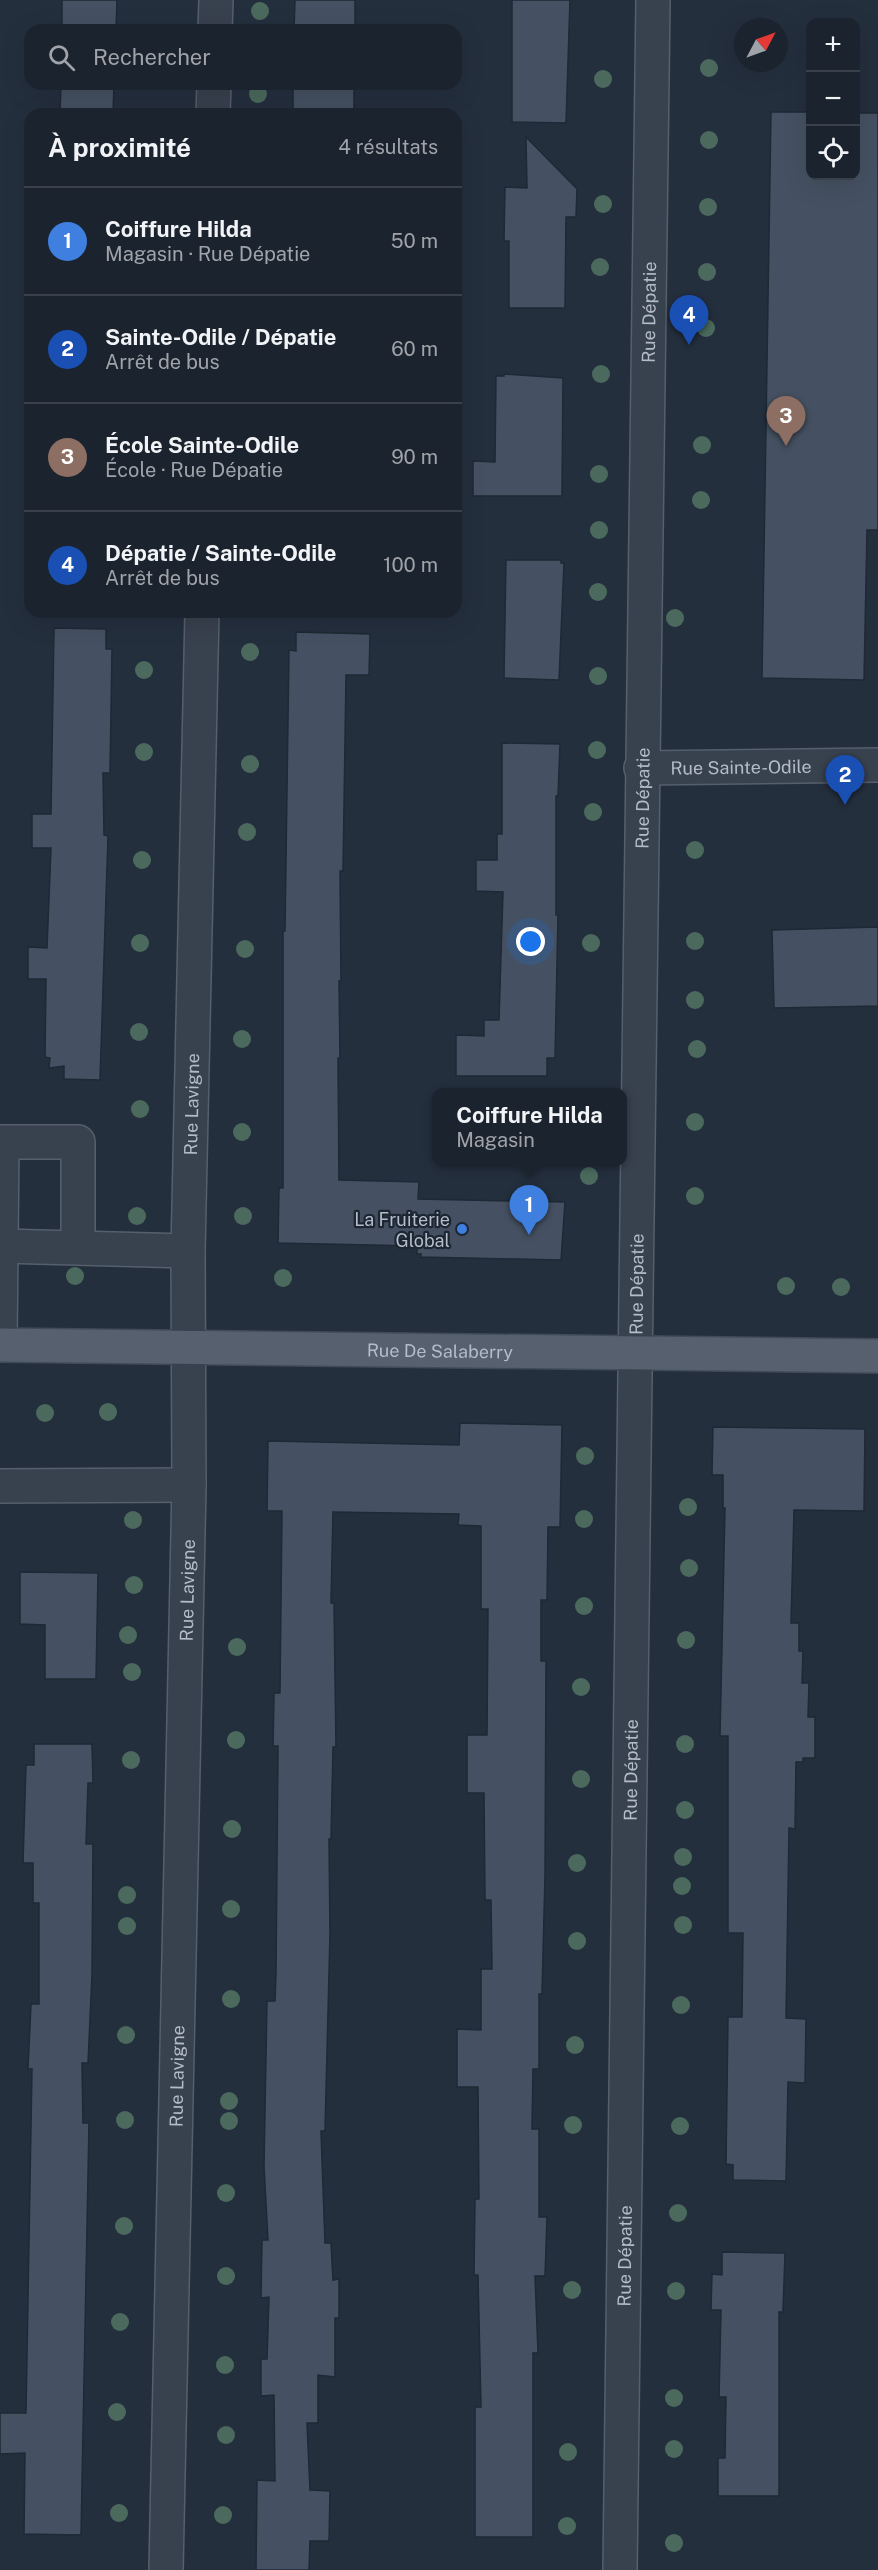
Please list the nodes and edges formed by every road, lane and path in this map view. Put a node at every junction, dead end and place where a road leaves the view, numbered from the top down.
1 (216, 0) edge
2 (653, 0) edge
3 (215, 24) edge
4 (214, 90) edge
5 (213, 108) edge
6 (202, 618) edge
7 (878, 765) edge
8 (641, 768) junction
9 (1, 1245) edge
10 (78, 1246) junction
11 (188, 1251) junction
12 (0, 1345) edge
13 (188, 1348) junction
14 (637, 1352) junction
15 (878, 1356) edge
16 (189, 1485) junction
17 (0, 1486) edge
18 (166, 2570) edge
19 (620, 2570) edge

1 - 3 street
2 - 8 street, Rue Dépatie
4 - 5 street
6 - 11 street, Rue Lavigne
7 - 8 street, Rue Sainte-Odile
8 - 14 street, Rue Dépatie
9 - 10 street
9 - 10 street
9 - 12 street
10 - 11 street
11 - 13 street, Rue Lavigne
12 - 13 main road, Rue De Salaberry
13 - 14 main road, Rue De Salaberry
13 - 16 street, Rue Lavigne
14 - 15 main road, Rue De Salaberry
14 - 19 street, Rue Dépatie
16 - 17 street
16 - 18 street, Rue Lavigne

